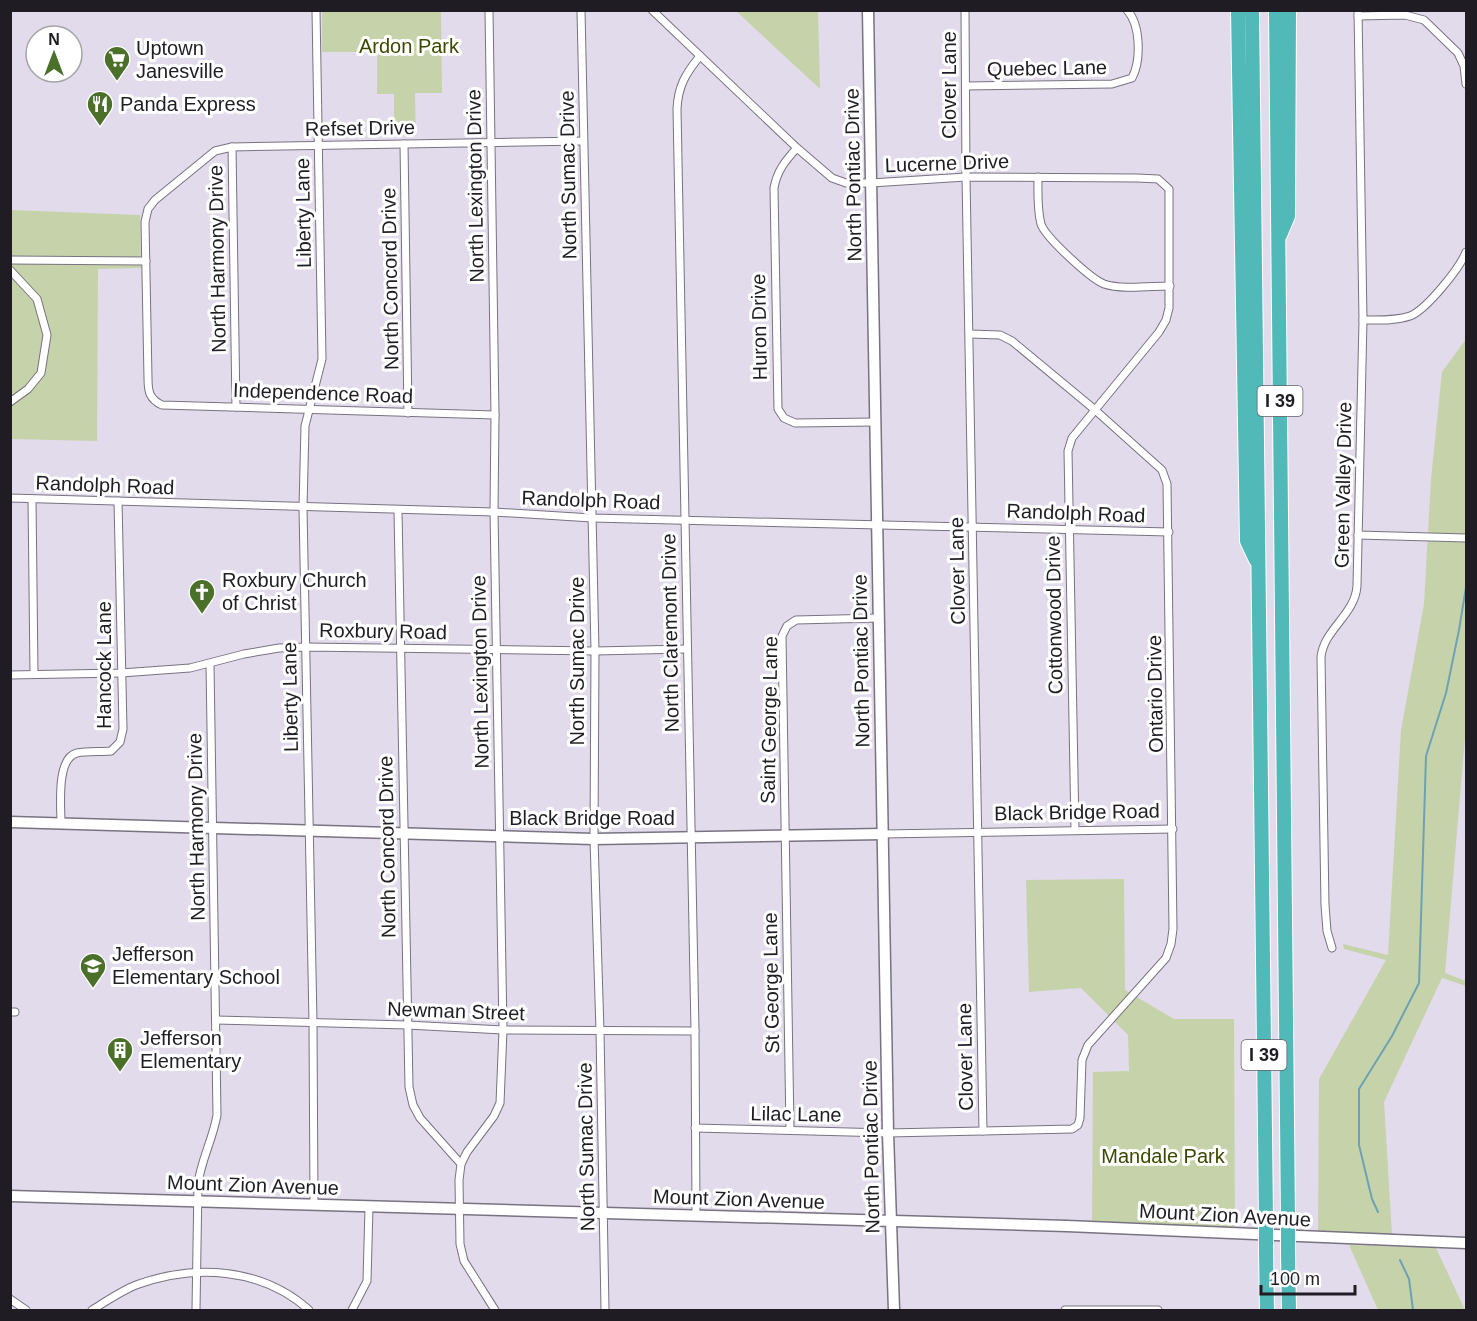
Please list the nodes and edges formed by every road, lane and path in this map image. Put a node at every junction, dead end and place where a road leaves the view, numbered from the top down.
1 (316, 10) edge
2 (489, 10) edge
3 (581, 10) edge
4 (652, 10) edge
5 (867, 10) edge
6 (965, 10) edge
7 (1127, 10) edge
8 (1238, 10) edge
9 (1252, 10) edge
10 (1276, 10) edge
11 (1289, 10) edge
12 (1358, 13) edge
13 (700, 56) junction
14 (1467, 84) edge
15 (966, 86) junction
16 (583, 141) junction
17 (492, 143) junction
18 (404, 144) junction
19 (318, 146) junction
20 (232, 147) junction
21 (797, 148) junction
22 (966, 177) junction
23 (1038, 177) junction
24 (871, 183) junction
25 (1165, 184) joint
26 (1278, 239) junction
27 (1467, 252) edge
28 (10, 260) edge
29 (24, 260) junction
30 (146, 261) junction
31 (10, 270) edge
32 (18, 276) junction
33 (1170, 286) junction
34 (1362, 320) junction
35 (970, 334) junction
36 (10, 402) edge
37 (236, 407) junction
38 (310, 409) junction
39 (1094, 409) junction
40 (408, 413) junction
41 (495, 415) junction
42 (875, 422) junction
43 (10, 498) edge
44 (32, 499) junction
45 (118, 501) junction
46 (303, 508) junction
47 (398, 511) junction
48 (494, 513) junction
49 (592, 518) junction
50 (684, 520) junction
51 (877, 525) junction
52 (972, 526) junction
53 (1068, 529) junction
54 (1169, 532) junction
55 (1358, 535) junction
56 (1465, 538) edge
57 (1258, 565) junction
58 (879, 618) junction
59 (306, 647) junction
60 (401, 647) junction
61 (496, 649) junction
62 (687, 649) junction
63 (595, 651) junction
64 (210, 664) junction
65 (122, 673) junction
66 (34, 674) junction
67 (10, 675) edge
68 (10, 822) edge
69 (61, 823) junction
70 (212, 827) junction
71 (1075, 829) junction
72 (1173, 829) junction
73 (309, 830) junction
74 (977, 831) junction
75 (404, 833) junction
76 (883, 834) junction
77 (500, 836) junction
78 (785, 836) junction
79 (690, 837) junction
80 (594, 838) junction
81 (1332, 948) dead end
82 (216, 1020) junction
83 (312, 1022) junction
84 (407, 1025) junction
85 (503, 1030) junction
86 (695, 1030) junction
87 (600, 1031) junction
88 (1076, 1127) joint
89 (695, 1128) junction
90 (790, 1131) junction
91 (983, 1131) junction
92 (888, 1133) junction
93 (461, 1164) junction
94 (10, 1196) edge
95 (197, 1202) junction
96 (314, 1205) junction
97 (369, 1207) junction
98 (459, 1208) junction
99 (603, 1213) junction
100 (696, 1215) junction
101 (891, 1221) junction
102 (1467, 1243) edge
103 (195, 1272) junction
104 (10, 1299) edge
105 (1088, 1310) edge
106 (26, 1311) edge
107 (92, 1311) edge
108 (196, 1311) edge
109 (309, 1311) edge
110 (352, 1311) edge
111 (495, 1311) edge
112 (605, 1311) edge
113 (894, 1311) edge
114 (1065, 1311) edge
115 (1158, 1311) edge
116 (1267, 1311) edge
117 (1289, 1311) edge

1 - 19 street, Liberty Lane
2 - 17 street, North Lexington Drive
3 - 16 street, North Sumac Drive
4 - 13 street, Lucerne Drive
5 - 24 street, North Pontiac Drive
6 - 15 street, Clover Lane
7 - 15 street, Quebec Lane
8 - 57 highway
9 - 57 highway, I 39
10 - 26 highway, I 39
11 - 26 highway
12 - 14 street
12 - 34 street, Green Valley Drive
13 - 21 street, Lucerne Drive
13 - 50 street, North Claremont Drive
15 - 22 street, Clover Lane
16 - 17 street, Refset Drive
16 - 49 street, North Sumac Drive
17 - 18 street, Refset Drive
17 - 41 street, North Lexington Drive
18 - 19 street, Refset Drive
18 - 40 street, North Concord Drive
19 - 20 street, Refset Drive
19 - 38 street, Liberty Lane
20 - 30 street, Refset Drive
20 - 37 street, North Harmony Drive
21 - 24 street, Lucerne Drive
21 - 42 street, Huron Drive
22 - 23 street, Lucerne Drive
22 - 24 street, Lucerne Drive
22 - 35 street, Clover Lane
23 - 25 street, Lucerne Drive
23 - 33 street
24 - 42 street, North Pontiac Drive
25 - 33 street, Cottonwood Drive
26 - 117 highway, I 39, bridge
27 - 34 street
28 - 29 street
29 - 30 street
29 - 32 street
30 - 37 street, Independence Road
31 - 32 street
32 - 36 street
33 - 39 street, Cottonwood Drive
34 - 55 street, Green Valley Drive
35 - 39 street, Ontario Drive
35 - 52 street, Clover Lane
37 - 38 street, Independence Road
38 - 40 street, Independence Road
38 - 46 street, Liberty Lane
39 - 53 street, Cottonwood Drive
39 - 54 street, Ontario Drive
40 - 41 street, Independence Road
41 - 48 street, North Lexington Drive
42 - 51 street, North Pontiac Drive
43 - 44 street, Randolph Road
44 - 45 street, Randolph Road
44 - 66 street
45 - 46 street, Randolph Road
45 - 65 street, Hancock Lane
46 - 47 street, Randolph Road
46 - 59 street, Liberty Lane
47 - 48 street, Randolph Road
47 - 60 street, North Concord Drive
48 - 49 street, Randolph Road
48 - 61 street, North Lexington Drive
49 - 50 street, Randolph Road
49 - 63 street, North Sumac Drive
50 - 51 street, Randolph Road
50 - 62 street, North Claremont Drive
51 - 52 street, Randolph Road
51 - 58 street, North Pontiac Drive
52 - 53 street, Randolph Road
52 - 74 street, Clover Lane
53 - 54 street, Randolph Road
53 - 71 street, Cottonwood Drive
54 - 72 street, Ontario Drive
55 - 56 street
55 - 81 street, Green Valley Drive
57 - 116 highway, I 39, bridge
58 - 76 street, North Pontiac Drive
58 - 78 street, Saint George Lane
59 - 60 street, Roxbury Road
59 - 64 street, Roxbury Road
59 - 73 street, Liberty Lane
60 - 61 street, Roxbury Road
60 - 75 street, North Concord Drive
61 - 63 street, Roxbury Road
61 - 77 street, North Lexington Drive
62 - 63 street, Roxbury Road
62 - 79 street, North Claremont Drive
63 - 80 street, North Sumac Drive
64 - 65 street, Roxbury Road
64 - 70 street, North Harmony Drive
65 - 66 street, Roxbury Road
65 - 69 street, Hancock Lane
66 - 67 street, Roxbury Road
68 - 69 street, Black Bridge Road
69 - 70 street, Black Bridge Road
70 - 73 street, Black Bridge Road
70 - 82 street, North Harmony Drive
71 - 72 street, Black Bridge Road
71 - 74 street, Black Bridge Road
72 - 88 street, Ontario Drive
73 - 75 street, Black Bridge Road
73 - 83 street, Liberty Lane
74 - 76 street, Black Bridge Road
74 - 91 street, Clover Lane
75 - 77 street, Black Bridge Road
75 - 84 street, North Concord Drive
76 - 78 street, Black Bridge Road
76 - 92 street, North Pontiac Drive
77 - 80 street, Black Bridge Road
77 - 85 street, North Lexington Drive
78 - 79 street, Black Bridge Road
78 - 90 street, St George Lane
79 - 80 street, Black Bridge Road
79 - 86 street, North Claremont Drive
80 - 87 street, North Sumac Drive
82 - 83 street, Newman Street
82 - 95 street, North Harmony Drive
83 - 84 street, Newman Street
83 - 96 street, Liberty Lane
84 - 85 street, Newman Street
84 - 93 street, North Concord Drive
85 - 87 street, Newman Street
85 - 93 street, North Lexington Drive
86 - 87 street, Newman Street
86 - 89 street, North Claremont Drive
87 - 99 street, North Sumac Drive
88 - 91 street, Lilac Lane
89 - 90 street, Lilac Lane
89 - 100 street, North Claremont Drive
90 - 92 street, Lilac Lane
91 - 92 street, Lilac Lane
92 - 101 street, North Pontiac Drive
93 - 98 street, North Lexington Drive
94 - 95 street, Mount Zion Avenue
95 - 96 street, Mount Zion Avenue
95 - 103 street, North Harmony Drive
96 - 97 street, Mount Zion Avenue
97 - 98 street, Mount Zion Avenue
97 - 110 street
98 - 99 street, Mount Zion Avenue
98 - 111 street, North Lexington Drive
99 - 100 street, Mount Zion Avenue
99 - 112 street, North Sumac Drive
100 - 101 street, Mount Zion Avenue
101 - 102 street, Mount Zion Avenue
101 - 113 street, North Pontiac Drive
103 - 107 street
103 - 108 street, North Harmony Drive
103 - 109 street
104 - 106 street
105 - 114 street
105 - 115 street

